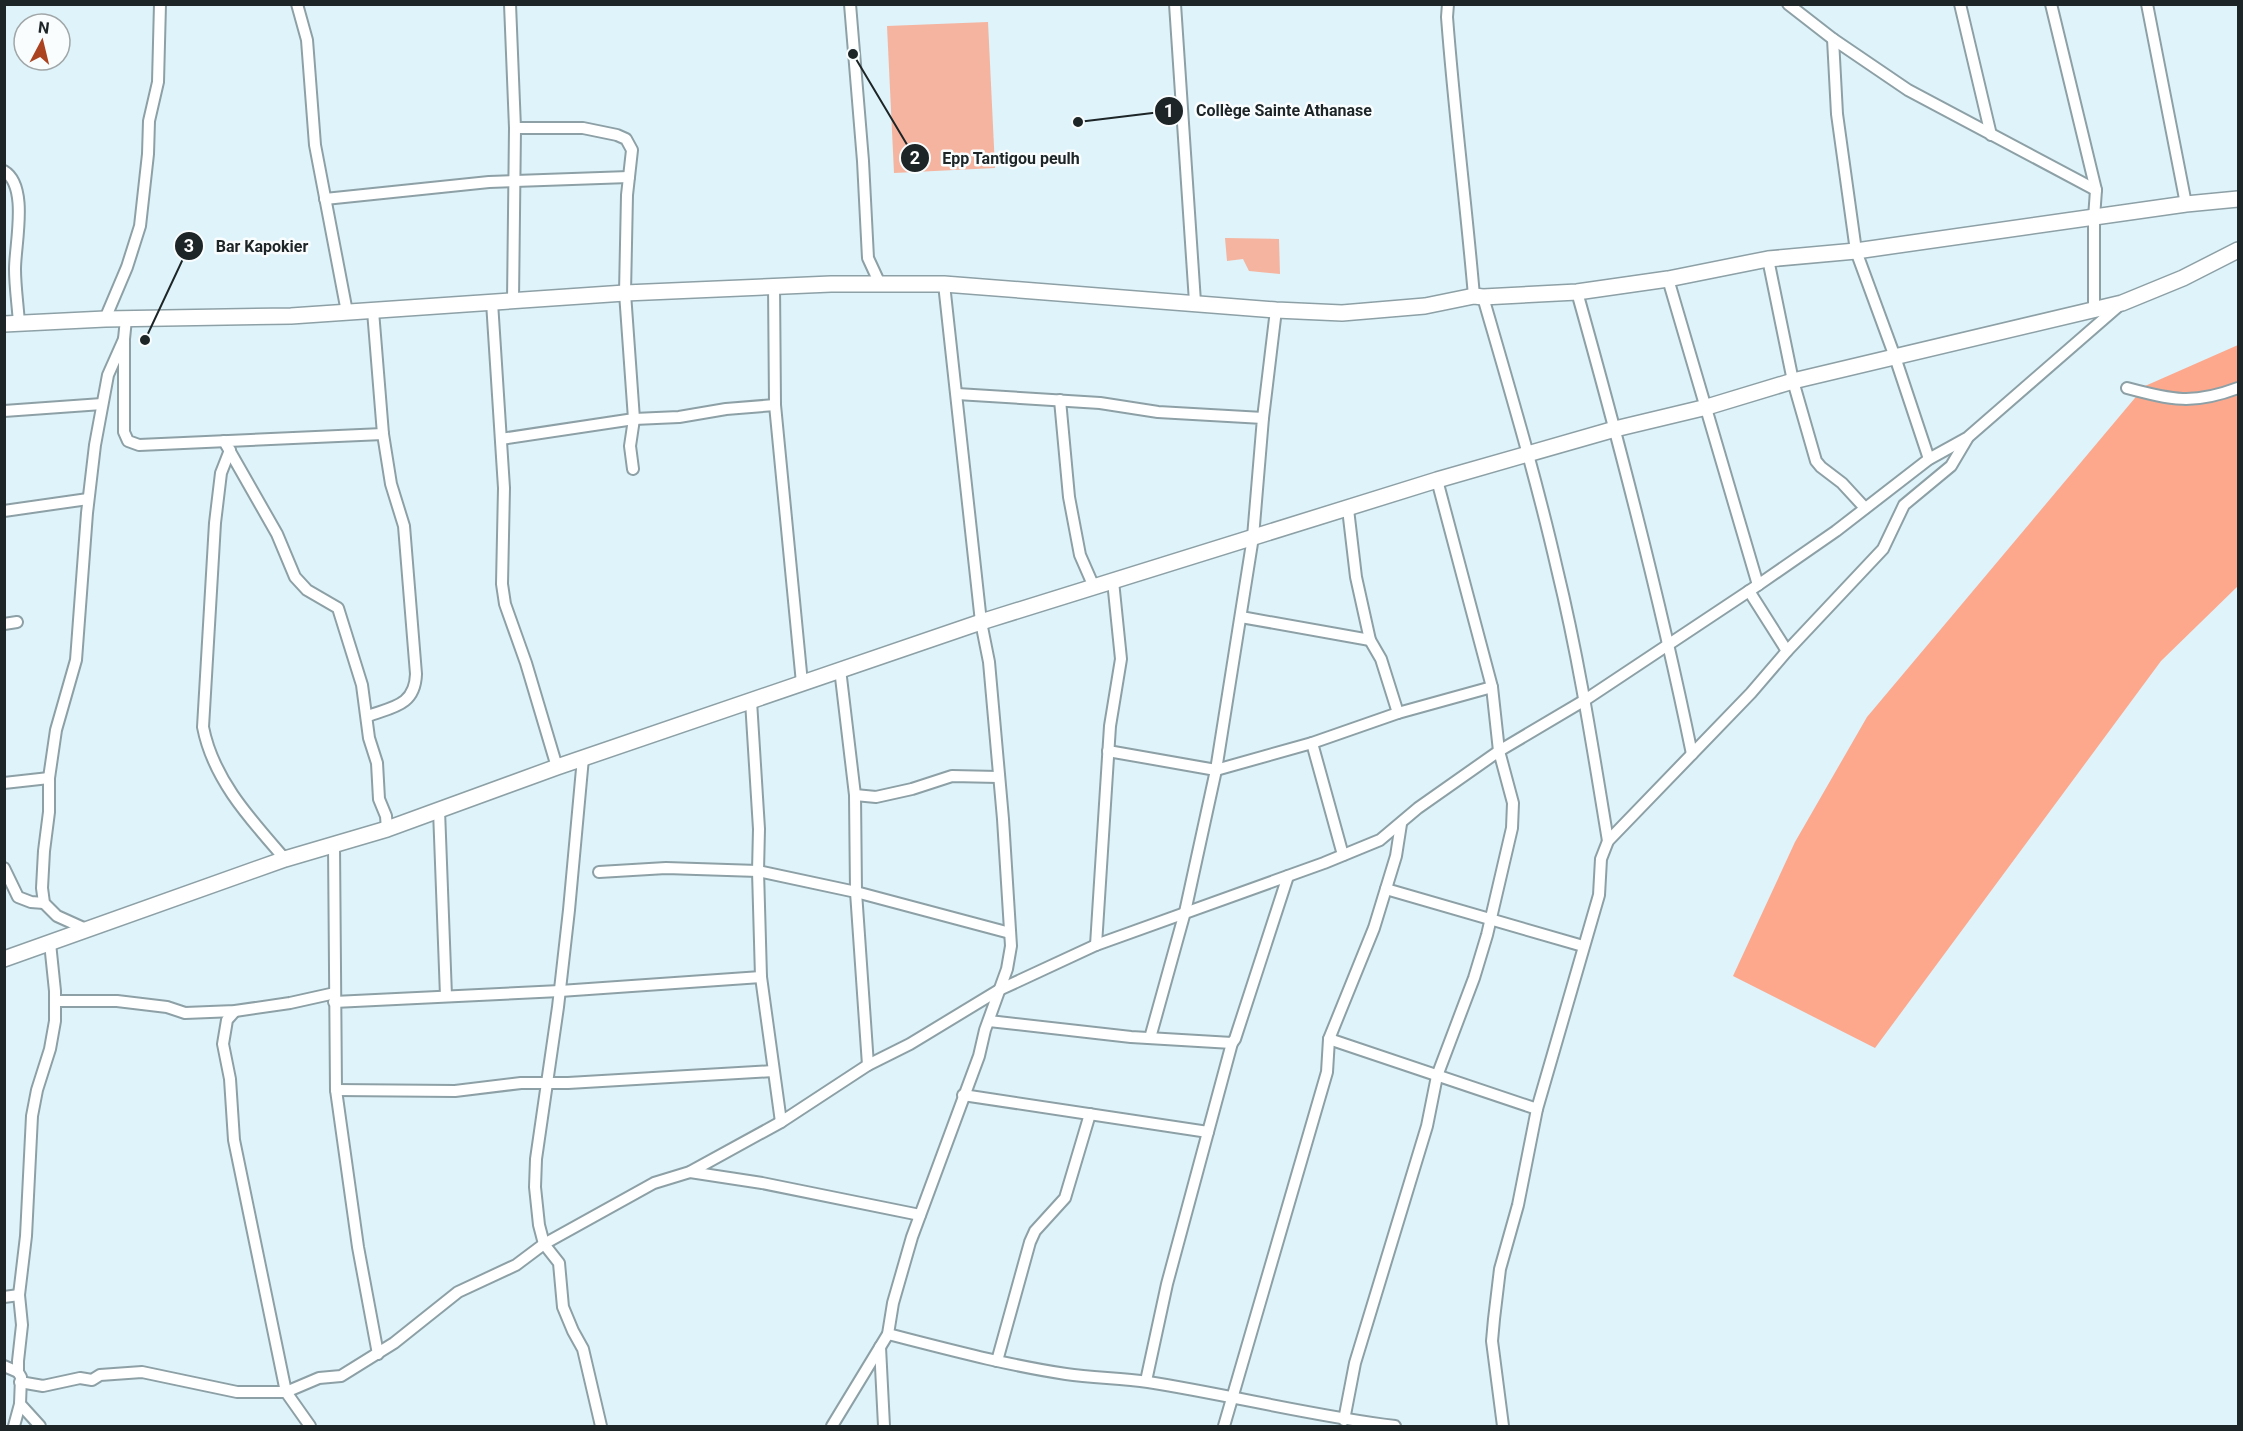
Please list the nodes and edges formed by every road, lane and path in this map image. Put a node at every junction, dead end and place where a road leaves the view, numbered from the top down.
1 (160, 4) edge
2 (297, 4) edge
3 (510, 4) edge
4 (850, 4) edge
5 (1175, 4) edge
6 (1448, 4) edge
7 (1788, 4) edge
8 (1960, 4) edge
9 (2051, 4) edge
10 (2147, 4) edge
11 (1833, 39) junction
12 (515, 128) junction
13 (1991, 135) junction
14 (4, 171) edge
15 (628, 177) junction
16 (514, 182) junction
17 (2096, 190) junction
18 (325, 199) junction
19 (2238, 199) edge
20 (2186, 204) junction
21 (2094, 218) junction
22 (2238, 250) edge
23 (1856, 251) junction
24 (1768, 259) junction
25 (1668, 279) junction
26 (880, 284) junction
27 (944, 284) junction
28 (774, 285) junction
29 (1577, 292) junction
30 (625, 293) junction
31 (1478, 297) junction
32 (513, 300) junction
33 (492, 302) junction
34 (1195, 302) junction
35 (2122, 303) junction
36 (2094, 308) junction
37 (1276, 310) junction
38 (373, 311) junction
39 (347, 312) junction
40 (105, 319) junction
41 (126, 319) junction
42 (12, 324) edge
43 (124, 339) junction
44 (1895, 357) junction
45 (1793, 381) junction
46 (2127, 388) dead end
47 (2238, 388) edge
48 (957, 394) junction
49 (1060, 400) junction
50 (102, 404) junction
51 (775, 405) junction
52 (1707, 407) junction
53 (4, 411) edge
54 (1263, 418) junction
55 (634, 419) junction
56 (1616, 429) junction
57 (383, 435) junction
58 (1967, 438) junction
59 (501, 439) junction
60 (227, 445) junction
61 (1528, 454) junction
62 (1929, 459) junction
63 (633, 469) dead end
64 (1437, 480) junction
65 (88, 499) junction
66 (1865, 508) junction
67 (1348, 509) junction
68 (4, 511) edge
69 (1253, 537) junction
70 (1113, 581) junction
71 (1094, 587) junction
72 (1754, 588) junction
73 (1241, 617) junction
74 (17, 622) dead end
75 (981, 622) junction
76 (4, 624) edge
77 (1370, 640) junction
78 (1669, 644) junction
79 (1787, 651) junction
80 (840, 669) junction
81 (802, 683) junction
82 (1492, 687) junction
83 (1585, 700) junction
84 (751, 701) junction
85 (1398, 713) junction
86 (368, 716) junction
87 (1312, 743) junction
88 (1108, 751) junction
89 (1499, 751) junction
90 (1692, 754) junction
91 (583, 758) junction
92 (557, 767) junction
93 (1216, 770) junction
94 (998, 777) junction
95 (49, 778) junction
96 (4, 783) edge
97 (855, 795) junction
98 (439, 810) junction
99 (1401, 824) junction
100 (387, 828) junction
101 (1608, 841) junction
102 (334, 845) junction
103 (1343, 855) junction
104 (285, 859) junction
105 (4, 868) edge
106 (758, 871) junction
107 (599, 872) dead end
108 (1288, 876) junction
109 (1386, 889) junction
110 (856, 892) junction
111 (44, 903) junction
112 (1185, 912) junction
113 (1491, 919) junction
114 (88, 930) junction
115 (1010, 933) junction
116 (50, 943) junction
117 (1096, 945) junction
118 (1583, 946) junction
119 (4, 959) edge
120 (761, 977) junction
121 (999, 990) junction
122 (560, 991) junction
123 (446, 996) junction
124 (334, 998) junction
125 (55, 1001) junction
126 (235, 1011) junction
127 (989, 1021) junction
128 (1150, 1038) junction
129 (1329, 1039) junction
130 (1232, 1043) junction
131 (868, 1065) junction
132 (773, 1071) junction
133 (1437, 1076) junction
134 (547, 1082) junction
135 (336, 1090) junction
136 (963, 1095) junction
137 (1537, 1109) junction
138 (1090, 1114) junction
139 (781, 1122) junction
140 (1208, 1132) junction
141 (690, 1172) junction
142 (920, 1215) junction
143 (544, 1244) junction
144 (19, 1295) junction
145 (4, 1297) edge
146 (888, 1334) junction
147 (880, 1346) junction
148 (378, 1354) junction
149 (997, 1361) junction
150 (4, 1366) edge
151 (19, 1377) junction
152 (1146, 1382) junction
153 (286, 1392) junction
154 (1232, 1397) junction
155 (20, 1404) junction
156 (1344, 1420) junction
157 (14, 1426) edge
158 (40, 1426) edge
159 (310, 1426) edge
160 (601, 1426) edge
161 (832, 1426) edge
162 (884, 1426) edge
163 (1224, 1426) edge
164 (1395, 1426) edge
165 (1503, 1426) edge

1 - 40 street
2 - 18 street
3 - 12 street
4 - 26 street
5 - 34 street
6 - 31 street
7 - 11 street
8 - 13 street
9 - 17 street
10 - 20 street
11 - 13 street
11 - 23 street
12 - 15 street
12 - 16 street
13 - 17 street
14 - 42 street
15 - 16 street
15 - 30 street
16 - 18 street
16 - 32 street
17 - 21 street
18 - 39 street
19 - 20 street
20 - 21 street
21 - 23 street
21 - 36 street
22 - 35 street
23 - 24 street
23 - 44 street
24 - 25 street
24 - 45 street
25 - 29 street
25 - 52 street
26 - 27 street
26 - 28 street
27 - 34 street
27 - 48 street
28 - 30 street
28 - 51 street
29 - 31 street
29 - 56 street
30 - 32 street
30 - 55 street
31 - 37 street
31 - 61 street
32 - 33 street
33 - 38 street
33 - 59 street
34 - 37 street
35 - 36 street
35 - 58 street
36 - 44 street
37 - 54 street
38 - 39 street
38 - 57 street
39 - 41 street
40 - 41 street
40 - 42 street
41 - 43 street
43 - 50 street
43 - 60 street
44 - 45 street
44 - 62 street
45 - 52 street
45 - 66 street
46 - 47 street
48 - 49 street
48 - 75 street
49 - 54 street
49 - 71 street
50 - 53 street
50 - 65 street
51 - 55 street
51 - 81 street
52 - 56 street
52 - 72 street
54 - 69 street
55 - 59 street
55 - 63 street
56 - 61 street
56 - 78 street
57 - 60 street
57 - 86 street
58 - 62 street
58 - 79 street
59 - 92 street
60 - 86 street
60 - 104 street
61 - 64 street
61 - 83 street
62 - 66 street
64 - 67 street
64 - 82 street
65 - 68 street
65 - 95 street
66 - 72 street
67 - 69 street
67 - 77 street
69 - 70 street
69 - 73 street
70 - 71 street
70 - 88 street
71 - 75 street
72 - 78 street
72 - 79 street
73 - 77 street
73 - 93 street
74 - 76 street
75 - 80 street
75 - 94 street
77 - 85 street
78 - 83 street
78 - 90 street
79 - 90 street
80 - 81 street
80 - 97 street
81 - 84 street
82 - 85 street
82 - 89 street
83 - 89 street
83 - 101 street
84 - 91 street
84 - 106 street
85 - 87 street
86 - 100 street
87 - 93 street
87 - 103 street
88 - 93 street
88 - 117 street
89 - 99 street
89 - 113 street
90 - 101 street
91 - 92 street
91 - 122 street
92 - 98 street
93 - 112 street
94 - 97 street
94 - 115 street
95 - 96 street
95 - 111 street
97 - 110 street
98 - 100 street
98 - 123 street
99 - 103 street
99 - 109 street
100 - 102 street
101 - 118 street
102 - 104 street
102 - 124 street
103 - 108 street
104 - 114 street
105 - 111 street
106 - 107 street
106 - 110 street
106 - 120 street
108 - 112 street
108 - 130 street
109 - 113 street
109 - 129 street
110 - 115 street
110 - 131 street
111 - 114 street
112 - 117 street
112 - 128 street
113 - 118 street
113 - 133 street
114 - 116 street
115 - 121 street
116 - 119 street
116 - 125 street
117 - 121 street
118 - 137 street
120 - 122 street
120 - 132 street
121 - 127 street
121 - 131 street
122 - 123 street
122 - 134 street
123 - 124 street
124 - 126 street
124 - 135 street
125 - 126 street
125 - 144 street
126 - 153 street
127 - 128 street
127 - 136 street
128 - 130 street
129 - 133 street
129 - 154 street
130 - 140 street
131 - 139 street
132 - 134 street
132 - 139 street
133 - 137 street
133 - 156 street
134 - 135 street
134 - 143 street
135 - 148 street
136 - 138 street
136 - 142 street
137 - 165 street
138 - 140 street
138 - 149 street
139 - 141 street
140 - 152 street
141 - 142 street
141 - 143 street
142 - 146 street
143 - 148 street
143 - 160 street
144 - 145 street
144 - 151 street
146 - 147 street
146 - 149 street
147 - 161 street
147 - 162 street
148 - 153 street
149 - 152 street
150 - 151 street
151 - 153 street
151 - 155 street
152 - 154 street
153 - 159 street
154 - 156 street
154 - 163 street
155 - 157 street
155 - 158 street
156 - 164 street

